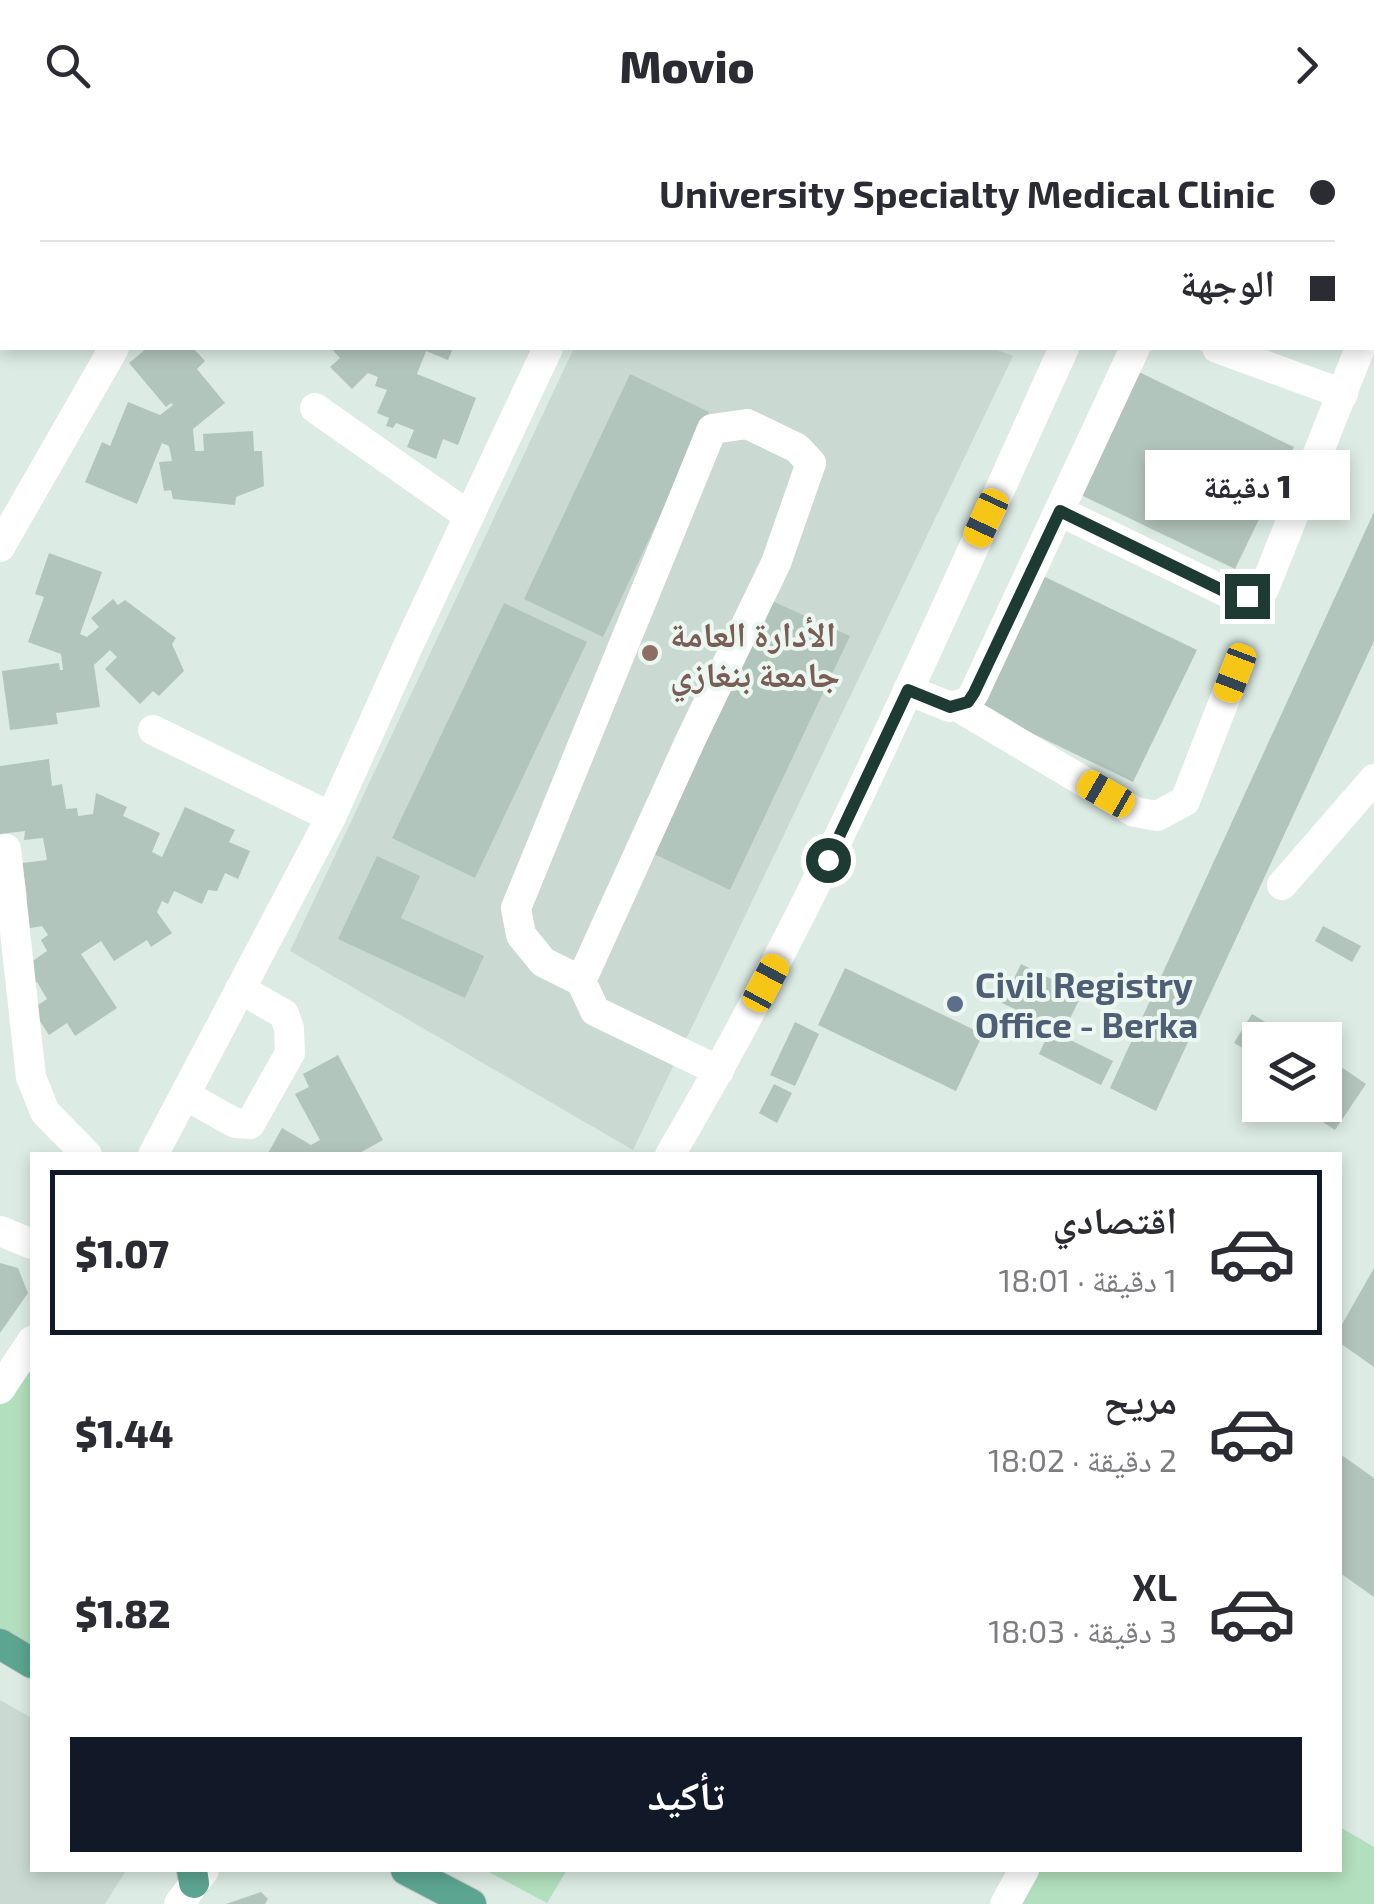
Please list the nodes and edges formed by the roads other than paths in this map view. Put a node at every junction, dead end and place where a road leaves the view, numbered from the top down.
1 (547, 350) edge
2 (1063, 350) edge
3 (1135, 350) edge
4 (1222, 350) edge
5 (1359, 350) edge
6 (103, 352) edge
7 (1342, 394) junction
8 (314, 408) dead end
9 (1060, 511) junction
10 (469, 516) junction
11 (0, 547) edge
12 (1235, 673) dead end
13 (908, 690) junction
14 (957, 706) junction
15 (153, 730) dead end
16 (1374, 779) edge
17 (331, 817) junction
18 (6, 849) dead end
19 (1282, 885) dead end
20 (581, 982) junction
21 (240, 989) junction
22 (719, 1072) junction
23 (185, 1095) junction
24 (84, 1152) edge
25 (156, 1152) edge
26 (672, 1152) edge
27 (0, 1231) edge
28 (30, 1243) edge
29 (30, 1344) edge
30 (0, 1389) edge
31 (0, 1644) edge
32 (30, 1662) edge
33 (411, 1872) edge
34 (1023, 1872) edge
35 (470, 1904) edge
36 (1005, 1904) edge

1 - 10 street
2 - 13 street
3 - 9 street
4 - 7 street
5 - 7 street
6 - 11 street
7 - 9 street
8 - 10 street
9 - 14 street
10 - 17 street
12 - 14 street
13 - 14 street
13 - 22 street
15 - 17 street
16 - 19 street
17 - 21 street
18 - 24 street
20 - 20 street
20 - 22 street
21 - 23 street
21 - 23 street
22 - 26 street
23 - 25 street
27 - 28 street
29 - 30 street
31 - 32 main road
33 - 35 main road
34 - 36 street

